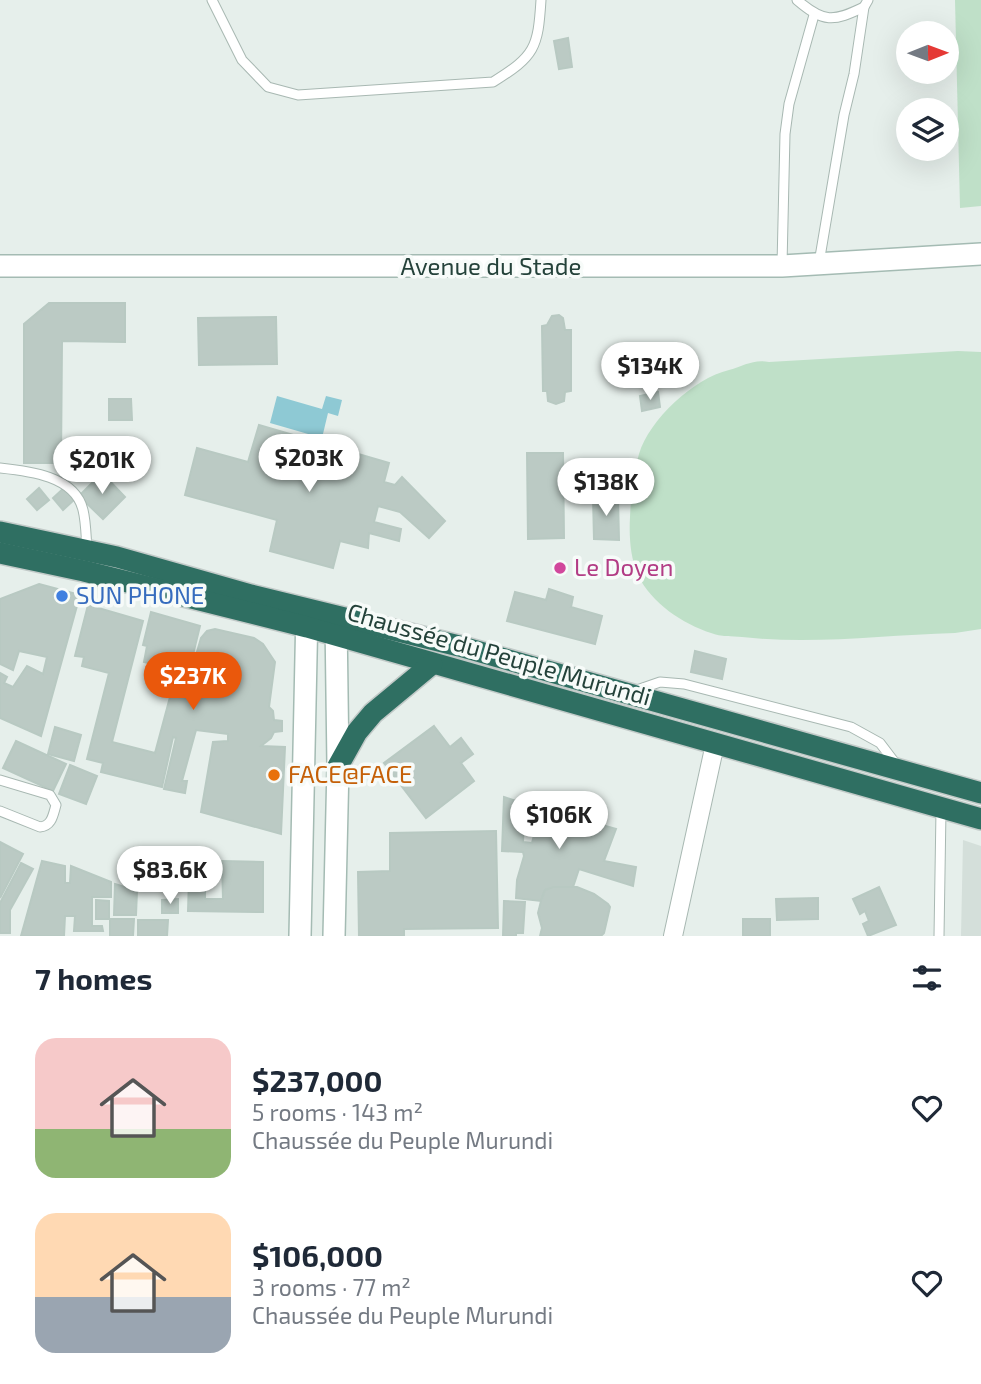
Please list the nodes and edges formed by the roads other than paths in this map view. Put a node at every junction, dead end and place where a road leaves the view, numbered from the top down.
1 (212, 0) edge
2 (541, 0) edge
3 (797, 0) edge
4 (866, 3) edge
5 (814, 15) junction
6 (981, 254) edge
7 (819, 264) junction
8 (0, 266) edge
9 (782, 266) junction
10 (0, 468) edge
11 (0, 532) edge
12 (87, 550) junction
13 (0, 553) edge
14 (307, 617) junction
15 (336, 625) junction
16 (432, 664) junction
17 (305, 726) junction
18 (337, 726) junction
19 (715, 744) junction
20 (338, 766) junction
21 (0, 780) edge
22 (981, 793) edge
23 (941, 808) junction
24 (0, 811) edge
25 (981, 820) edge
26 (300, 936) edge
27 (334, 936) edge
28 (673, 936) edge
29 (939, 936) edge

1 - 2 lane
3 - 5 lane
4 - 5 lane
4 - 7 lane
5 - 9 lane
6 - 7 street, Avenue du Stade
7 - 9 street, Avenue du Stade
8 - 9 street, Avenue du Stade
10 - 12 lane
11 - 12 highway, Chaussée du Peuple Murundi
12 - 14 highway, Chaussée du Peuple Murundi
13 - 14 highway, Chaussée du Peuple Murundi
14 - 15 highway, Chaussée du Peuple Murundi
14 - 17 street
15 - 16 highway, Chaussée du Peuple Murundi
15 - 18 street
15 - 22 highway, Chaussée du Peuple Murundi
16 - 19 highway, Chaussée du Peuple Murundi
16 - 20 highway
17 - 18 street
17 - 26 street
18 - 20 street
19 - 23 highway, Chaussée du Peuple Murundi
19 - 28 street
20 - 27 street
21 - 24 lane
23 - 25 highway, Chaussée du Peuple Murundi
23 - 29 lane

